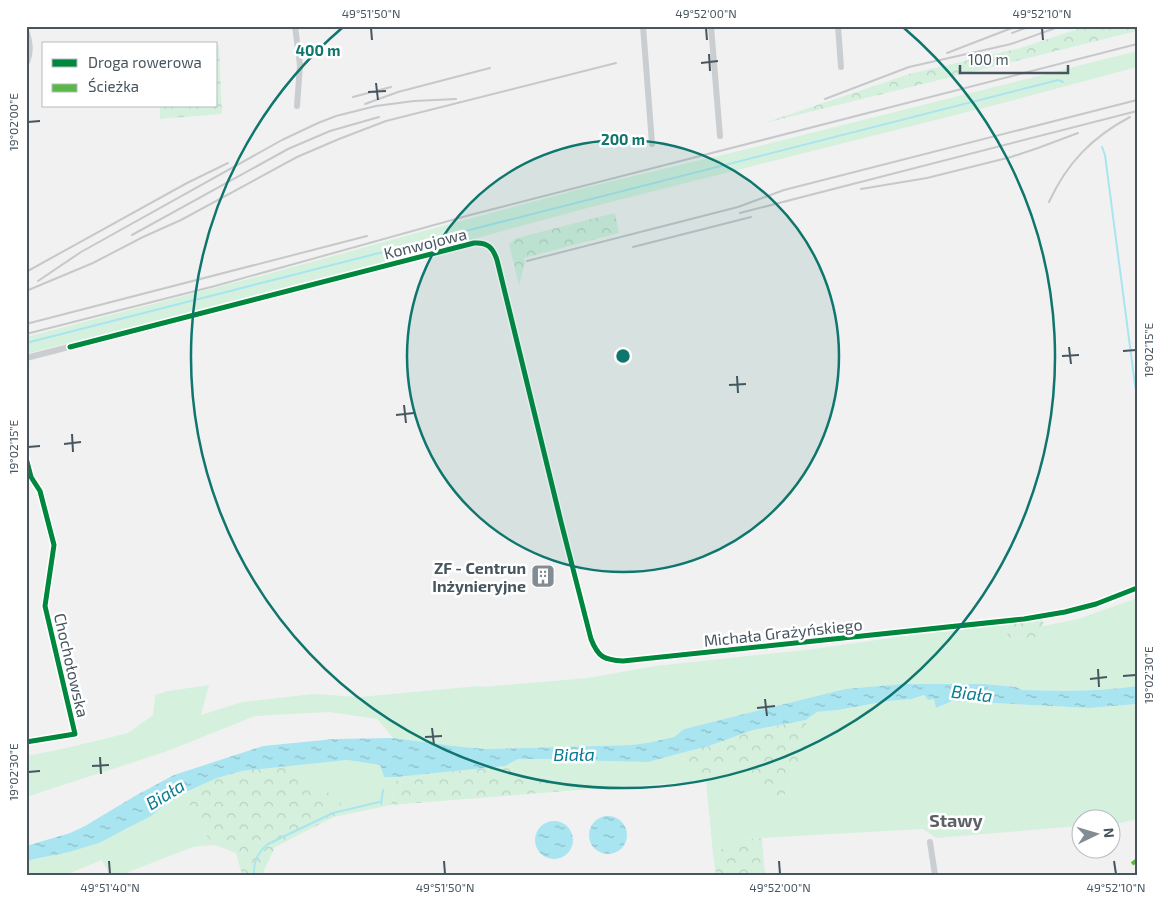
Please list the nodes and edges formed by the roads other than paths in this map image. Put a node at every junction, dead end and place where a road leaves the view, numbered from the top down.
1 (295, 26) edge
2 (643, 26) edge
3 (711, 26) edge
4 (838, 26) edge
5 (26, 30) edge
6 (26, 64) edge
7 (841, 67) dead end
8 (297, 106) dead end
9 (720, 136) dead end
10 (652, 144) dead end
11 (26, 358) edge
12 (26, 458) edge
13 (1137, 588) edge
14 (601, 656) joint
15 (26, 742) edge
16 (930, 842) dead end
17 (935, 875) edge

1 - 8 street
2 - 10 street
3 - 9 street
4 - 7 street
5 - 6 street
11 - 14 street, Konwojowa
12 - 15 street, Chochołowska
13 - 14 street, Michała Grażyńskiego
16 - 17 street

